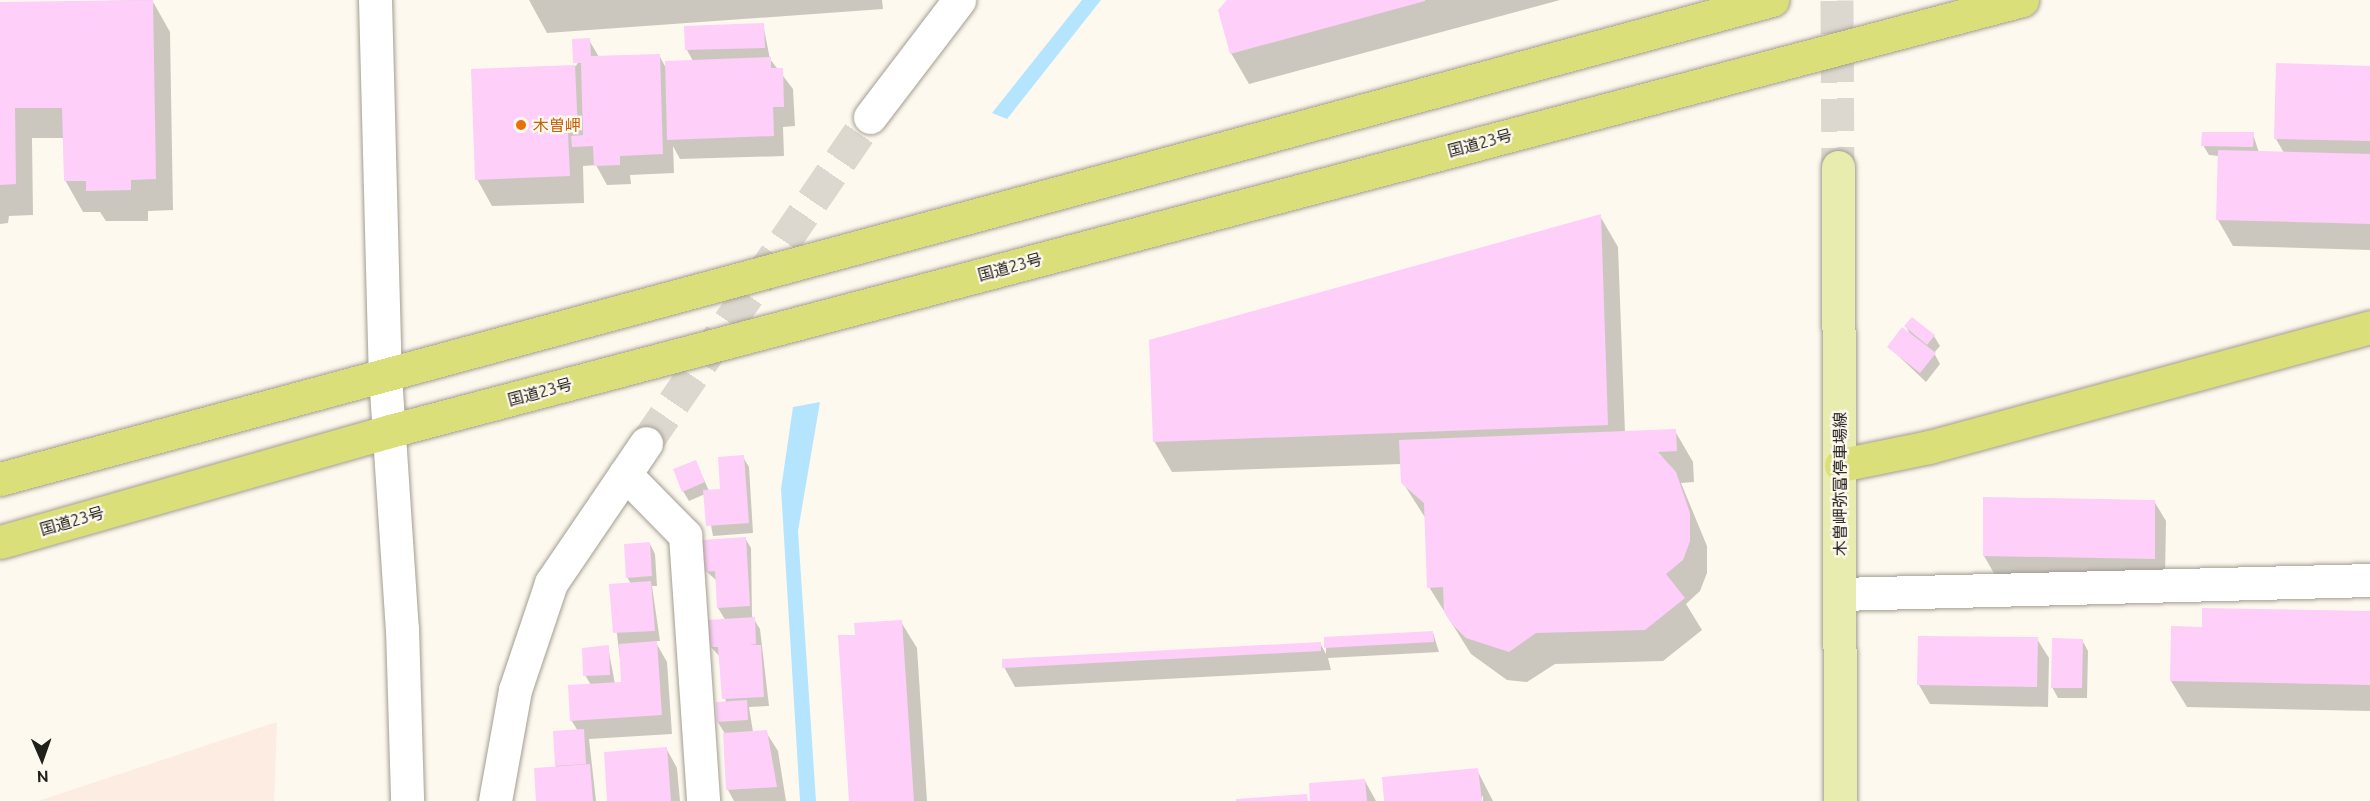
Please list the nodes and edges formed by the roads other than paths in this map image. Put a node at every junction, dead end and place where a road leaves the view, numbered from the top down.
1 (375, 0) edge
2 (959, 0) edge
3 (1772, 0) edge
4 (2022, 0) edge
5 (870, 117) tunnel mouth
6 (1838, 167) tunnel mouth
7 (2370, 327) edge
8 (384, 375) junction
9 (390, 431) junction
10 (646, 443) tunnel mouth
11 (1841, 465) junction
12 (625, 474) junction
13 (0, 479) edge
14 (0, 542) edge
15 (2370, 580) edge
16 (1840, 594) junction
17 (407, 801) edge
18 (495, 801) edge
19 (703, 801) edge
20 (1840, 801) edge

1 - 8 street
2 - 5 street
3 - 8 highway
4 - 9 highway, 国道23号
6 - 11 main road, 木曽岬弥富停車場線
7 - 11 highway
8 - 9 street
8 - 13 highway
9 - 14 highway, 国道23号
9 - 17 street
10 - 12 street
11 - 16 main road, 木曽岬弥富停車場線
12 - 18 street
12 - 19 street
15 - 16 street
16 - 20 main road, 木曽岬弥富停車場線

